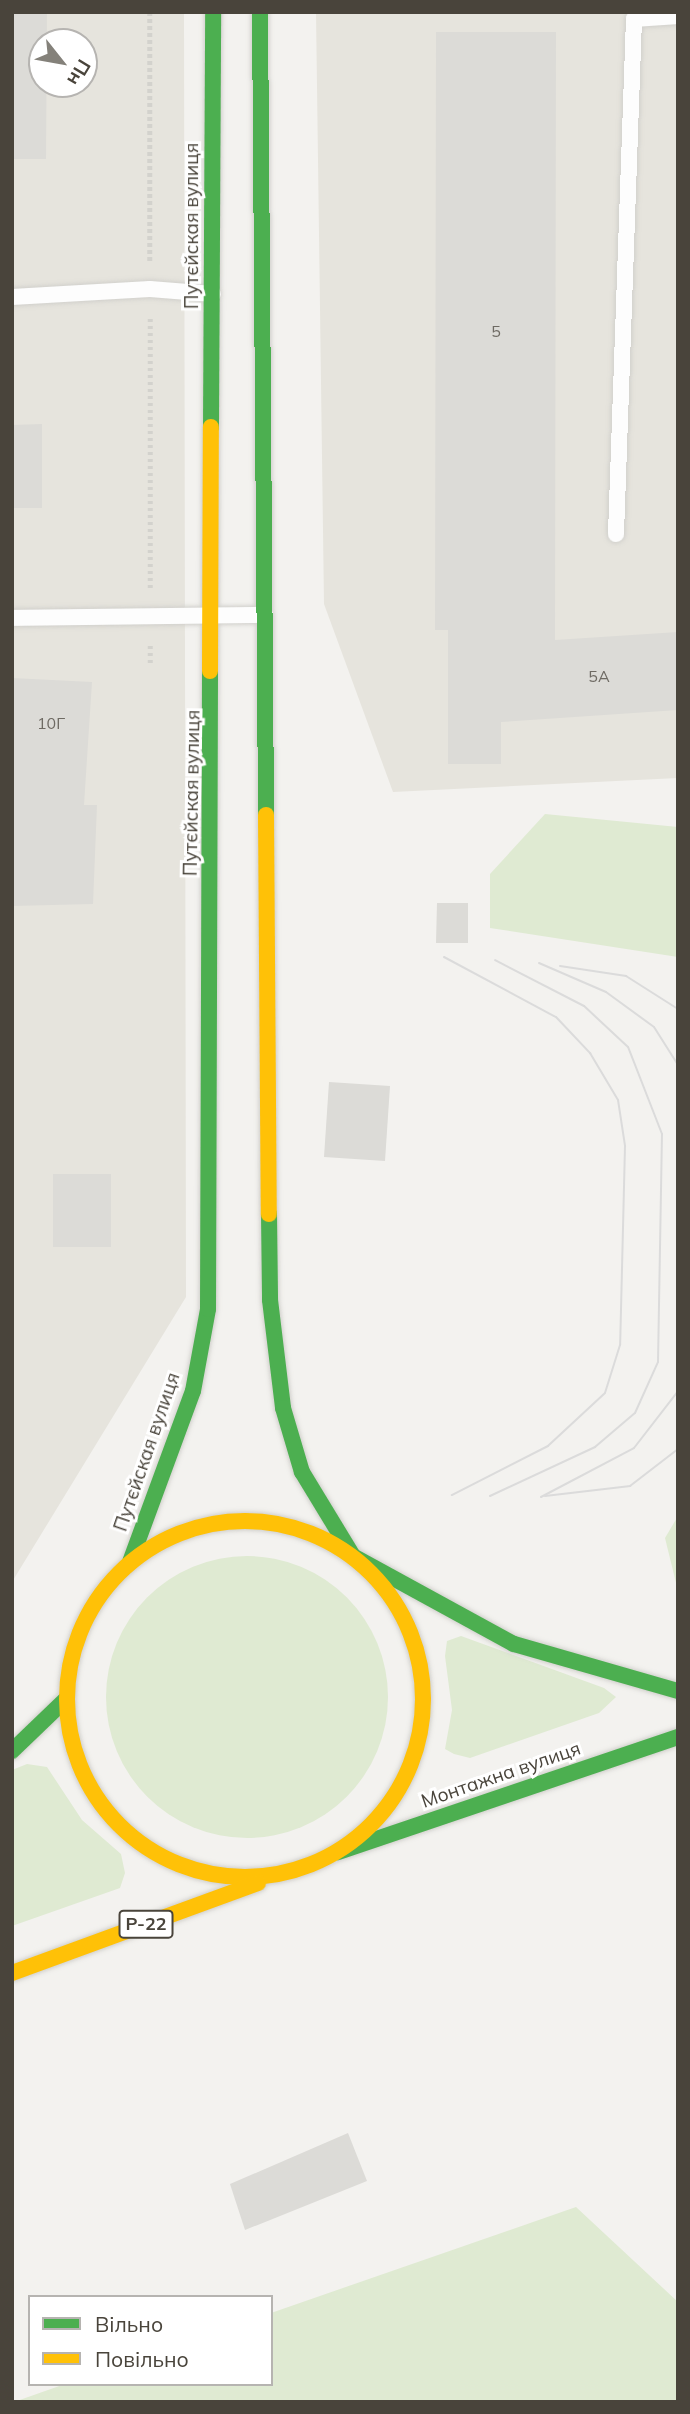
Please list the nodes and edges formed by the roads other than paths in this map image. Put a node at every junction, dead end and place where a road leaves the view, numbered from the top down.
1 (213, 12) edge
2 (260, 12) edge
3 (678, 16) edge
4 (213, 294) junction
5 (12, 297) edge
6 (616, 534) dead end
7 (265, 615) junction
8 (214, 616) junction
9 (12, 618) edge
10 (353, 1556) junction
11 (130, 1562) junction
12 (678, 1691) edge
13 (66, 1699) junction
14 (678, 1737) edge
15 (12, 1751) edge
16 (338, 1852) junction
17 (280, 1875) junction
18 (12, 1973) edge

1 - 4 main road, Путєйская вулиця
2 - 7 main road
3 - 6 lane
4 - 5 lane
4 - 8 main road, Путєйская вулиця
7 - 8 lane
7 - 10 main road
8 - 9 lane
8 - 11 main road, Путєйская вулиця
10 - 11 main road
10 - 12 main road
10 - 16 main road
11 - 13 main road
13 - 15 main road
13 - 17 main road
14 - 16 main road, Монтажна вулиця
16 - 17 main road, Монтажна вулиця
17 - 18 main road, Р-22

